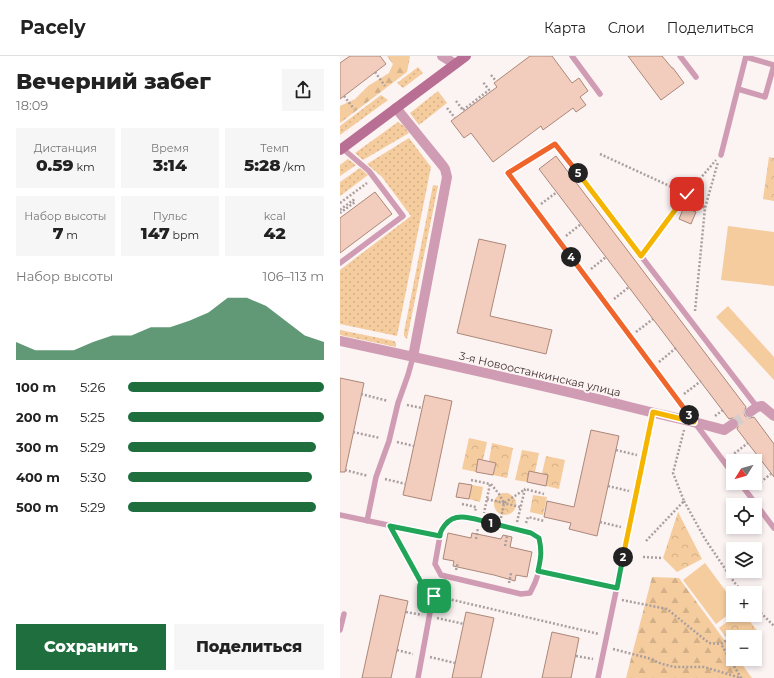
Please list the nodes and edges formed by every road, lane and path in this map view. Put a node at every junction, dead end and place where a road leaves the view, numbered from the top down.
1 (442, 56) edge
2 (466, 56) edge
3 (572, 56) edge
4 (680, 56) edge
5 (746, 56) edge
6 (455, 64) junction
7 (375, 72) dead end
8 (491, 76) dead end
9 (696, 77) dead end
10 (496, 81) dead end
11 (483, 82) dead end
12 (385, 86) dead end
13 (738, 89) junction
14 (600, 94) dead end
15 (344, 96) dead end
16 (456, 101) dead end
17 (396, 108) junction
18 (447, 108) dead end
19 (354, 109) dead end
20 (454, 118) dead end
21 (341, 149) edge
22 (600, 154) dead end
23 (721, 155) junction
24 (374, 177) junction
25 (557, 192) dead end
26 (687, 194) junction
27 (340, 203) edge
28 (540, 205) dead end
29 (705, 208) junction
30 (340, 210) edge
31 (340, 213) edge
32 (582, 224) dead end
33 (565, 237) dead end
34 (641, 256) junction
35 (606, 257) dead end
36 (340, 263) edge
37 (590, 270) dead end
38 (629, 287) dead end
39 (612, 300) dead end
40 (653, 319) dead end
41 (694, 325) junction
42 (636, 332) dead end
43 (340, 340) edge
44 (676, 348) dead end
45 (413, 357) junction
46 (659, 362) dead end
47 (701, 381) dead end
48 (361, 394) dead end
49 (684, 394) dead end
50 (388, 401) dead end
51 (398, 403) junction
52 (422, 408) dead end
53 (753, 410) joint
54 (653, 412) junction
55 (774, 416) edge
56 (690, 421) junction
57 (732, 425) tunnel mouth
58 (353, 432) dead end
59 (380, 438) dead end
60 (389, 441) junction
61 (748, 443) dead end
62 (414, 446) dead end
63 (616, 450) dead end
64 (733, 454) edge
65 (639, 455) dead end
66 (726, 465) edge
67 (345, 470) dead end
68 (771, 474) dead end
69 (374, 477) junction
70 (471, 480) dead end
71 (762, 481) edge
72 (406, 484) dead end
73 (490, 484) junction
74 (608, 486) dead end
75 (525, 489) junction
76 (745, 490) edge
77 (631, 491) dead end
78 (544, 494) dead end
79 (487, 499) junction
80 (684, 501) junction
81 (504, 503) junction
82 (520, 507) junction
83 (340, 516) edge
84 (367, 521) junction
85 (482, 521) junction
86 (544, 521) dead end
87 (600, 522) dead end
88 (499, 525) junction
89 (390, 526) junction
90 (624, 528) dead end
91 (774, 528) edge
92 (515, 529) junction
93 (525, 531) junction
94 (440, 536) junction
95 (646, 541) dead end
96 (643, 557) dead end
97 (663, 558) dead end
98 (458, 562) dead end
99 (457, 569) dead end
100 (538, 571) junction
101 (511, 573) dead end
102 (509, 580) dead end
103 (737, 586) edge
104 (617, 588) junction
105 (434, 596) junction
106 (615, 598) junction
107 (344, 614) dead end
108 (762, 614) edge
109 (774, 626) edge
110 (340, 630) edge
111 (601, 635) dead end
112 (726, 641) edge
113 (721, 644) junction
114 (605, 647) junction
115 (576, 656) dead end
116 (596, 660) dead end
117 (418, 678) edge
118 (598, 678) edge
119 (742, 678) edge

1 - 6 street
2 - 6 street
3 - 14 lane
4 - 9 lane
5 - 13 lane
5 - 13 lane
6 - 17 street
7 - 12 path
8 - 10 path
11 - 16 path
13 - 23 lane
15 - 19 path
17 - 21 street
17 - 45 street
18 - 20 path
21 - 24 lane
22 - 26 path
23 - 26 path
23 - 29 path
24 - 27 path
24 - 36 lane
25 - 28 path
26 - 29 path
26 - 34 path
29 - 41 path
30 - 31 path
32 - 33 path
34 - 41 lane
34 - 56 lane
35 - 37 path
38 - 39 path
40 - 42 path
41 - 53 lane
43 - 45 street, 3-я Новоостанкинская улица
44 - 46 path
45 - 51 lane
45 - 54 street, 3-я Новоостанкинская улица
47 - 49 path
48 - 50 path
51 - 52 path
51 - 60 lane
53 - 55 street
54 - 56 street, 3-я Новоостанкинская улица
54 - 104 lane
56 - 57 street, 3-я Новоостанкинская улица
56 - 66 lane
56 - 80 path
58 - 59 path
60 - 62 path
60 - 69 lane
61 - 64 path
63 - 65 path
67 - 69 path
68 - 71 path
69 - 72 path
69 - 84 lane
70 - 73 path
73 - 79 path
73 - 81 path
74 - 77 path
75 - 78 path
75 - 81 path
75 - 82 path
76 - 91 lane
79 - 81 path
79 - 85 path
80 - 95 path
80 - 103 path
81 - 82 path
81 - 88 path
82 - 92 path
83 - 84 lane
84 - 89 lane
85 - 88 lane
85 - 94 lane
86 - 93 path
87 - 90 path
88 - 92 lane
89 - 94 lane
89 - 105 path
92 - 93 lane
93 - 100 lane
94 - 100 lane
96 - 97 path
98 - 99 path
100 - 104 lane
101 - 102 path
104 - 106 lane
105 - 111 path
105 - 117 lane
106 - 113 path
106 - 114 lane
107 - 110 lane
108 - 109 path
112 - 113 path
113 - 119 path
114 - 118 lane
114 - 119 path
115 - 116 path

